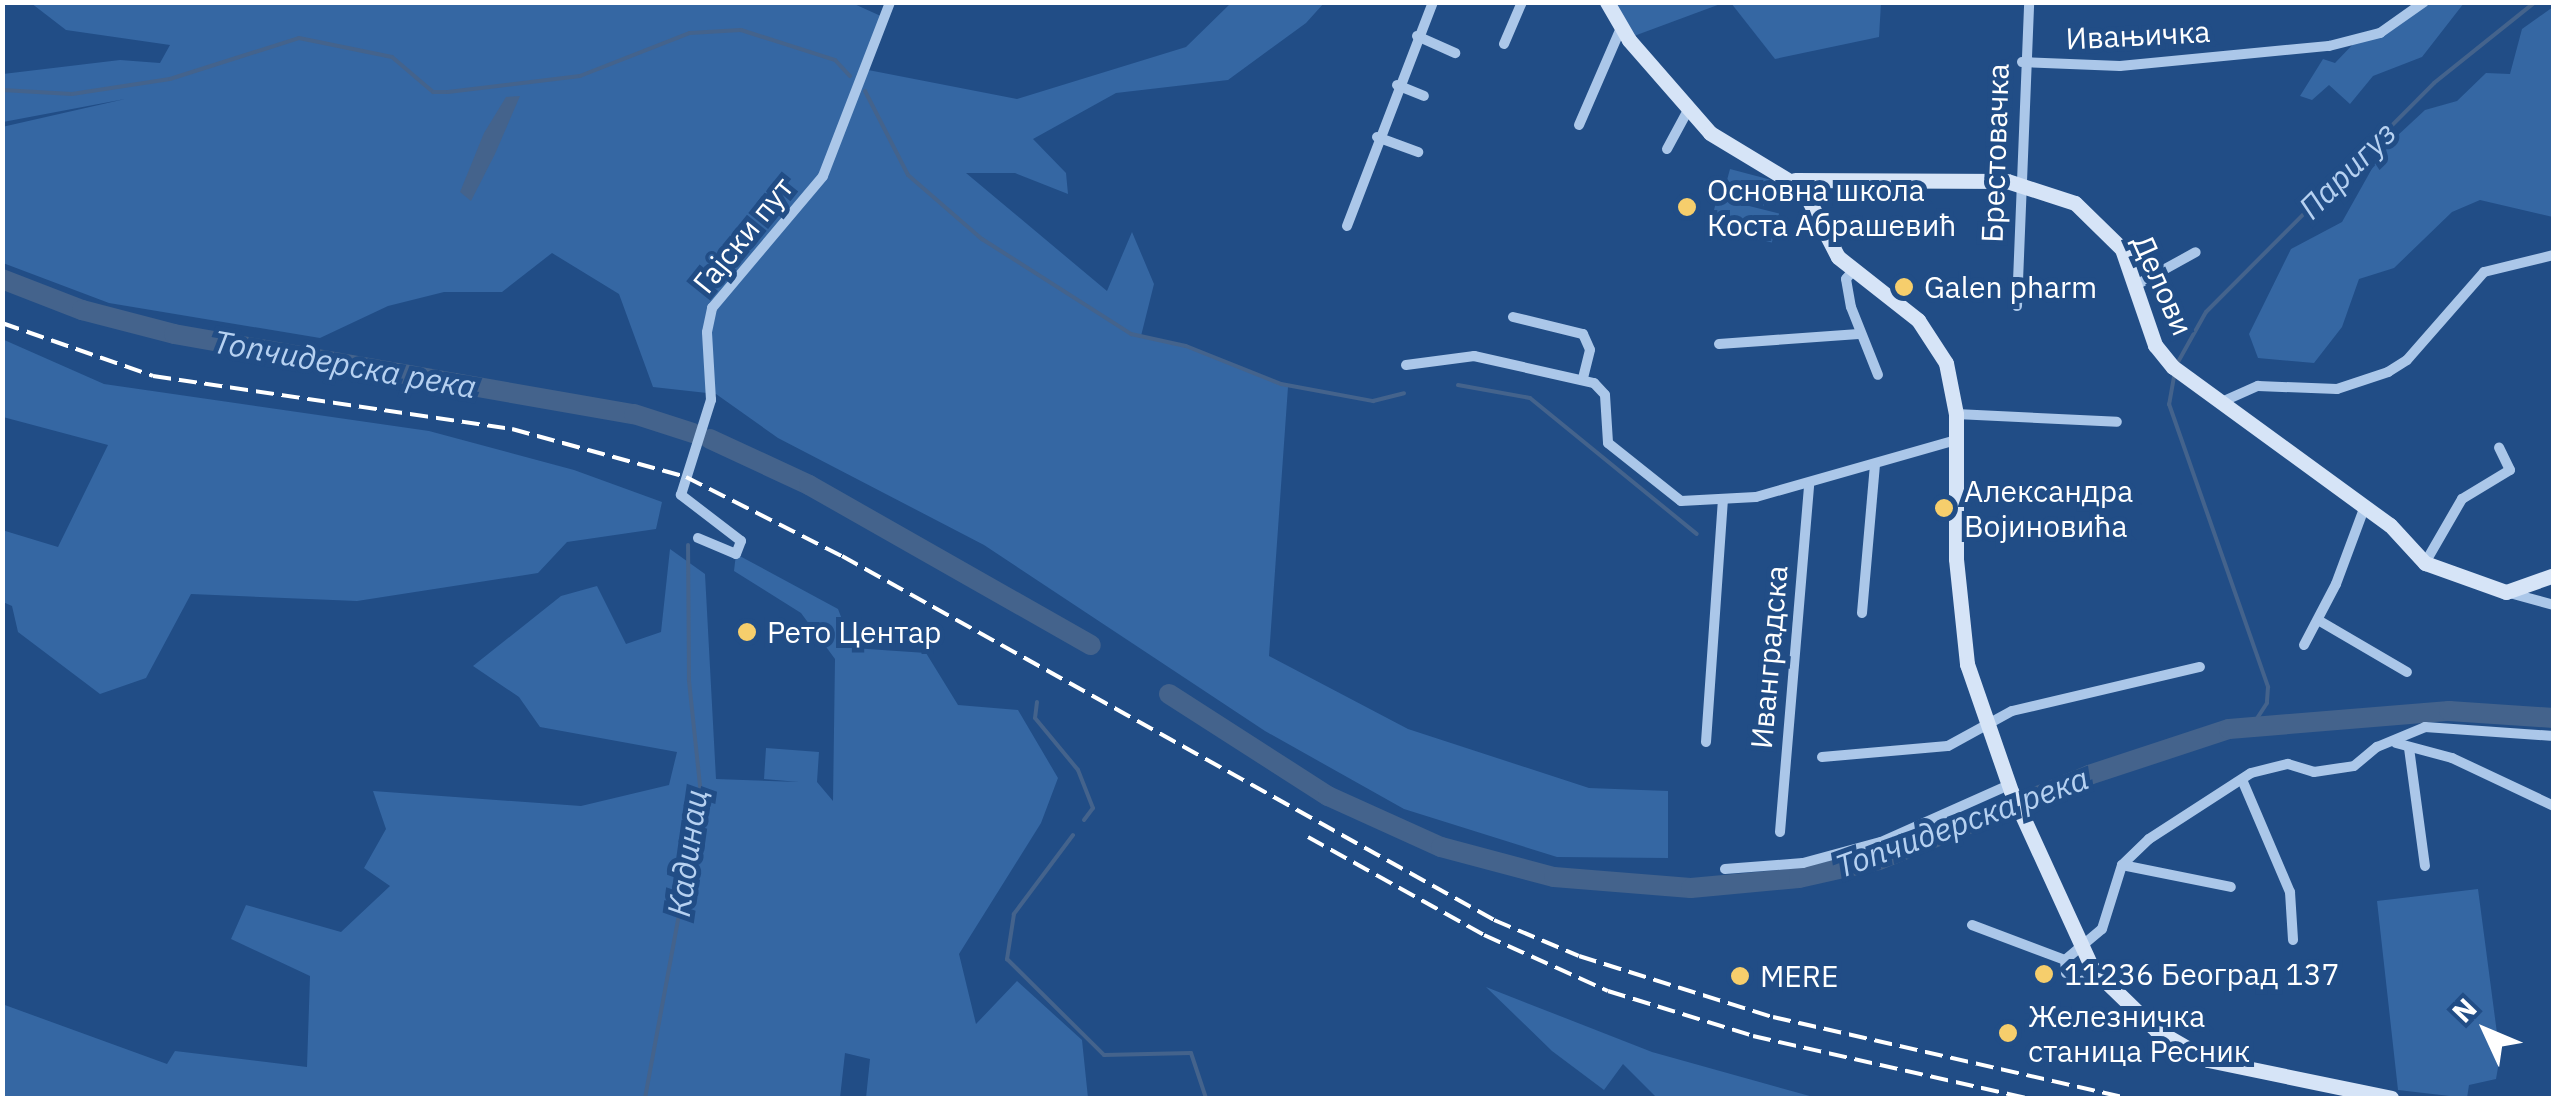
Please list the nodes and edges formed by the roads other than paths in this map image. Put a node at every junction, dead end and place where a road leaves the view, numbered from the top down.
1 (890, 2) edge
2 (1433, 2) edge
3 (1522, 2) edge
4 (1607, 2) edge
5 (2029, 2) edge
6 (2424, 2) edge
7 (1621, 28) junction
8 (1417, 36) junction
9 (1504, 44) dead end
10 (1455, 52) dead end
11 (2022, 62) junction
12 (1396, 85) junction
13 (1424, 96) dead end
14 (1688, 110) junction
15 (1579, 125) dead end
16 (1377, 137) junction
17 (1666, 149) dead end
18 (1418, 152) dead end
19 (1796, 180) junction
20 (2018, 182) junction
21 (1346, 226) dead end
22 (2196, 252) dead end
23 (2554, 255) edge
24 (1852, 272) junction
25 (2136, 286) junction
26 (2017, 306) dead end
27 (1513, 316) dead end
28 (1859, 334) junction
29 (1718, 344) dead end
30 (1406, 366) dead end
31 (1878, 376) dead end
32 (1583, 378) junction
33 (2226, 400) junction
34 (1956, 414) junction
35 (2117, 422) dead end
36 (1956, 440) junction
37 (2499, 447) dead end
38 (1875, 465) junction
39 (1808, 485) junction
40 (1723, 502) junction
41 (2365, 506) junction
42 (698, 538) dead end
43 (2425, 563) junction
44 (2554, 575) edge
45 (2506, 592) junction
46 (2554, 605) edge
47 (1862, 613) dead end
48 (2318, 620) junction
49 (2304, 645) dead end
50 (2200, 668) dead end
51 (2407, 672) dead end
52 (1986, 728) junction
53 (2554, 736) edge
54 (1706, 742) dead end
55 (2396, 744) junction
56 (2409, 748) junction
57 (1822, 757) dead end
58 (2243, 782) junction
59 (2010, 788) junction
60 (2554, 806) edge
61 (1780, 832) dead end
62 (2122, 865) junction
63 (2425, 866) dead end
64 (1725, 869) dead end
65 (2231, 887) dead end
66 (1972, 926) dead end
67 (2294, 940) dead end
68 (2079, 947) junction
69 (2065, 960) junction
70 (2099, 976) junction
71 (2391, 1098) edge

1 - 42 street, Гајски пут
2 - 8 street
3 - 9 street
4 - 7 street
5 - 11 street, Брестовачка
6 - 11 street, Ивањичка
7 - 14 street
7 - 15 street
8 - 10 street
8 - 12 street
11 - 20 street, Брестовачка
12 - 13 street
12 - 16 street
14 - 17 street
14 - 19 street
16 - 18 street
16 - 21 street
19 - 20 street, Делови
19 - 24 street
20 - 25 street, Делови
20 - 26 street, Брестовачка
22 - 25 street
23 - 33 street
24 - 28 street
24 - 34 street
25 - 33 street, Делови
27 - 32 street
28 - 29 street
28 - 31 street
30 - 32 street
32 - 40 street
33 - 41 street, Делови
34 - 35 street
34 - 36 street
36 - 38 street
36 - 52 street
37 - 43 street
38 - 39 street
38 - 47 street
39 - 40 street
39 - 61 street, Иванградска
40 - 54 street
41 - 43 street, Делови
41 - 48 street
43 - 45 street, Делови
44 - 45 street
45 - 46 street, Делови
48 - 49 street
48 - 51 street
50 - 52 street
52 - 57 street
52 - 59 street
53 - 55 street
55 - 56 street
55 - 58 street
56 - 60 street
56 - 63 street
58 - 62 street
58 - 67 street
59 - 64 street
59 - 68 street
62 - 65 street
62 - 68 street
66 - 69 street
68 - 69 street
68 - 70 street
69 - 70 street
70 - 71 street

